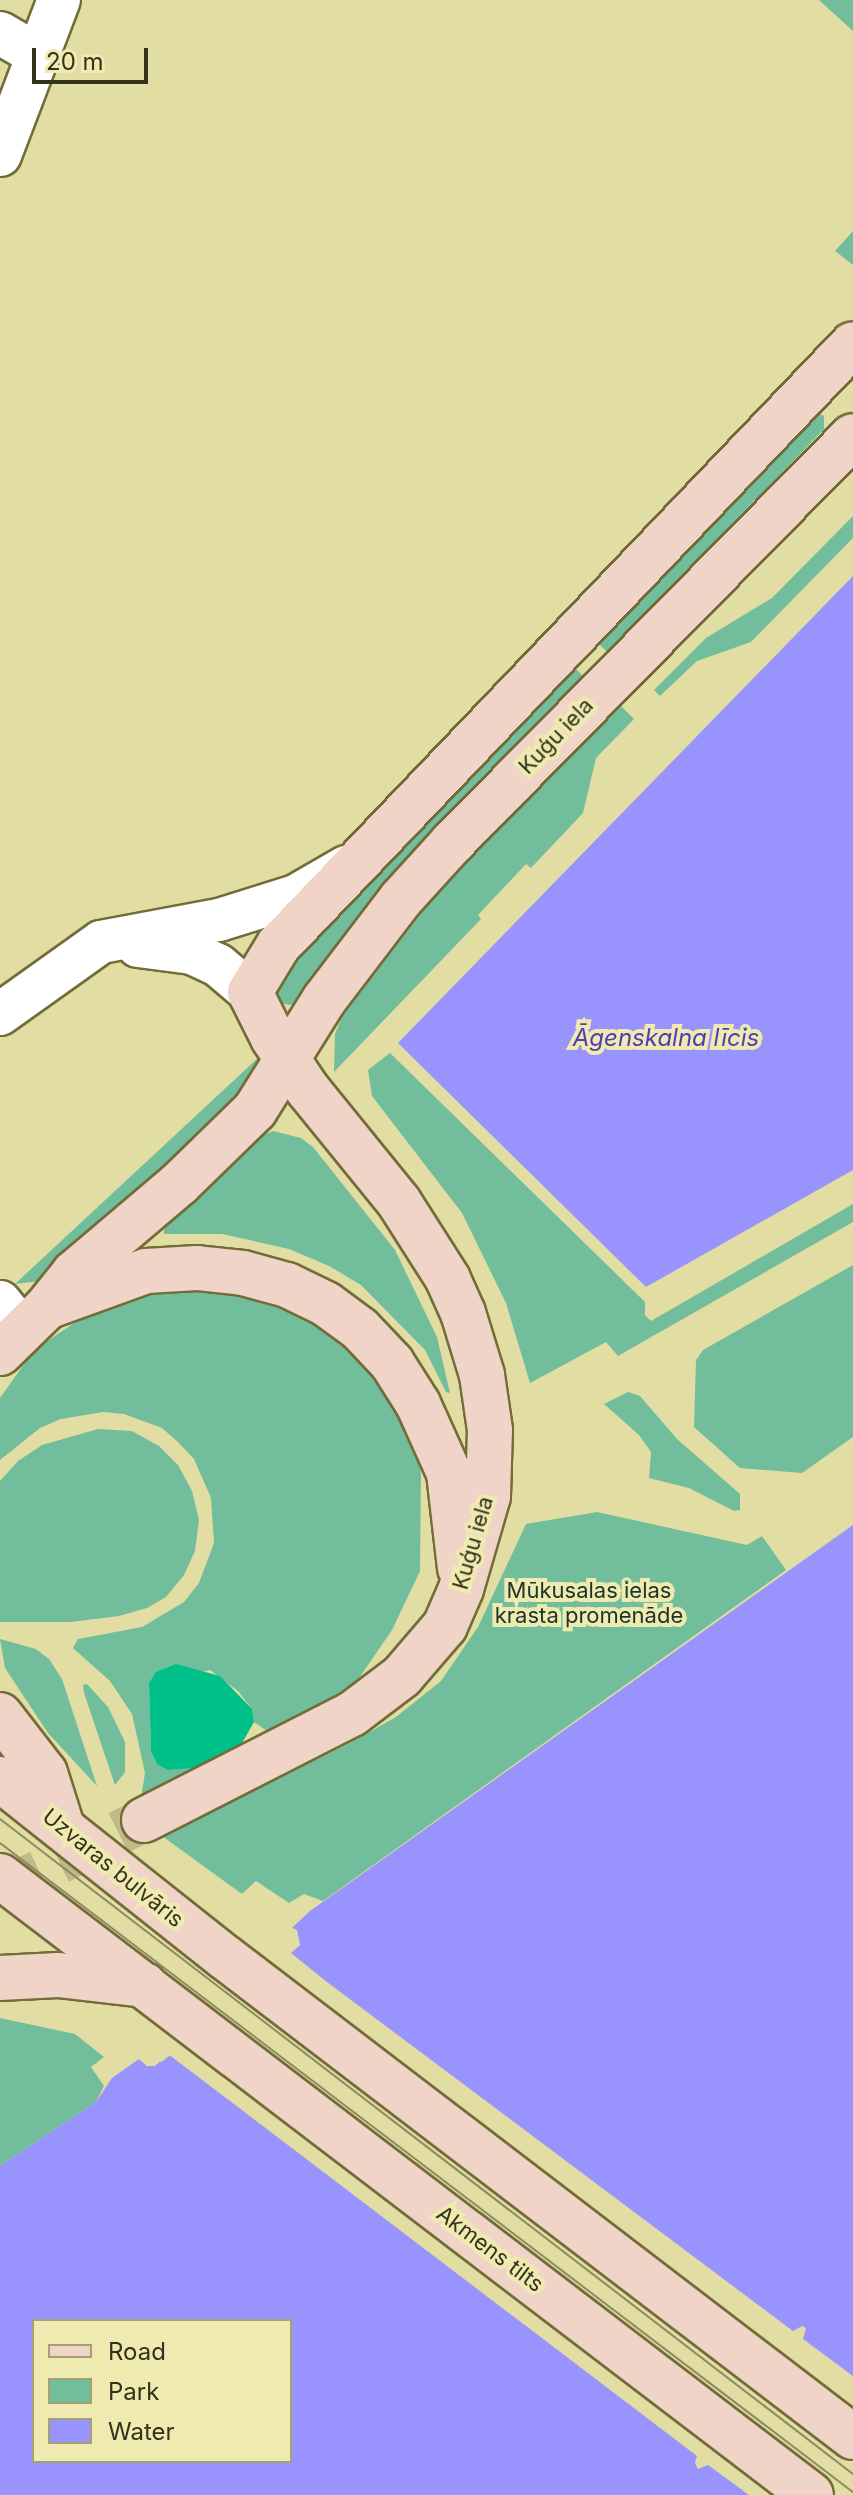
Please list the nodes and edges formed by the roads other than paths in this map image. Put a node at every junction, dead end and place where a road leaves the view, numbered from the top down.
1 (59, 0) edge
2 (0, 33) edge
3 (38, 55) junction
4 (0, 155) edge
5 (853, 344) edge
6 (833, 383) edge
7 (853, 436) edge
8 (360, 860) junction
9 (101, 942) junction
10 (250, 992) junction
11 (0, 1014) edge
12 (287, 1059) junction
13 (17, 1323) edge
14 (461, 1589) junction
15 (0, 1715) edge
16 (0, 1779) edge
17 (144, 1820) tunnel mouth
18 (62, 1827) junction
19 (0, 1876) edge
20 (0, 1978) edge
21 (158, 1994) junction
22 (853, 2437) edge
23 (811, 2495) edge

1 - 3 street
2 - 3 street
3 - 4 street
5 - 6 main road
6 - 8 main road
7 - 12 main road, Kuģu iela
8 - 9 street
8 - 10 main road
9 - 10 street, Kuģu iela
9 - 11 street
10 - 12 main road, Kuģu iela
12 - 13 main road
12 - 14 main road, Kuģu iela
13 - 14 main road
14 - 17 main road, Kuģu iela
15 - 18 main road
16 - 18 main road, Uzvaras bulvāris
18 - 22 main road, Uzvaras bulvāris
19 - 21 main road
20 - 21 main road
21 - 23 main road, Akmens tilts

